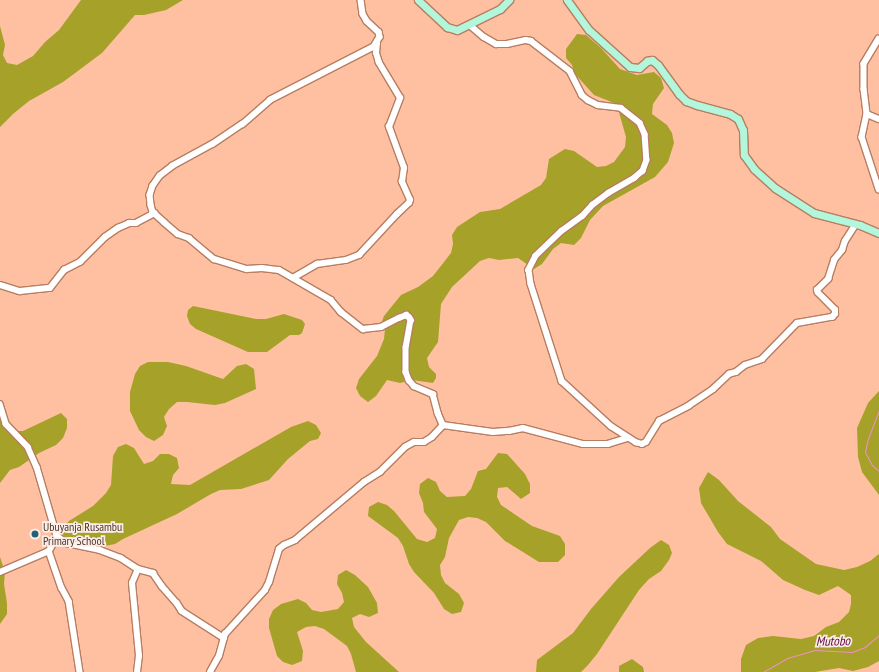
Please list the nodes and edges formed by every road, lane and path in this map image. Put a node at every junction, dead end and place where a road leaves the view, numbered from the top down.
1 (361, 0) edge
2 (418, 0) edge
3 (509, 0) edge
4 (567, 0) edge
5 (470, 25) junction
6 (879, 39) edge
7 (377, 44) junction
8 (868, 114) junction
9 (879, 119) edge
10 (879, 189) edge
11 (155, 213) junction
12 (856, 224) junction
13 (879, 233) edge
14 (293, 278) junction
15 (0, 285) edge
16 (0, 404) edge
17 (443, 425) junction
18 (628, 438) junction
19 (57, 536) junction
20 (49, 551) junction
21 (138, 569) junction
22 (0, 572) edge
23 (224, 638) junction
24 (80, 672) edge
25 (137, 672) edge
26 (210, 672) edge

1 - 7 street
2 - 5 main road
3 - 5 main road
4 - 12 main road
5 - 18 street
6 - 8 street
7 - 11 street
7 - 14 street
8 - 9 street
8 - 10 street
11 - 14 street
11 - 15 street
12 - 13 main road
12 - 18 street
14 - 17 street
16 - 19 street
17 - 18 street
17 - 23 street
19 - 20 street
19 - 21 street
20 - 22 street
20 - 24 street
21 - 23 street
21 - 25 street
23 - 26 street

